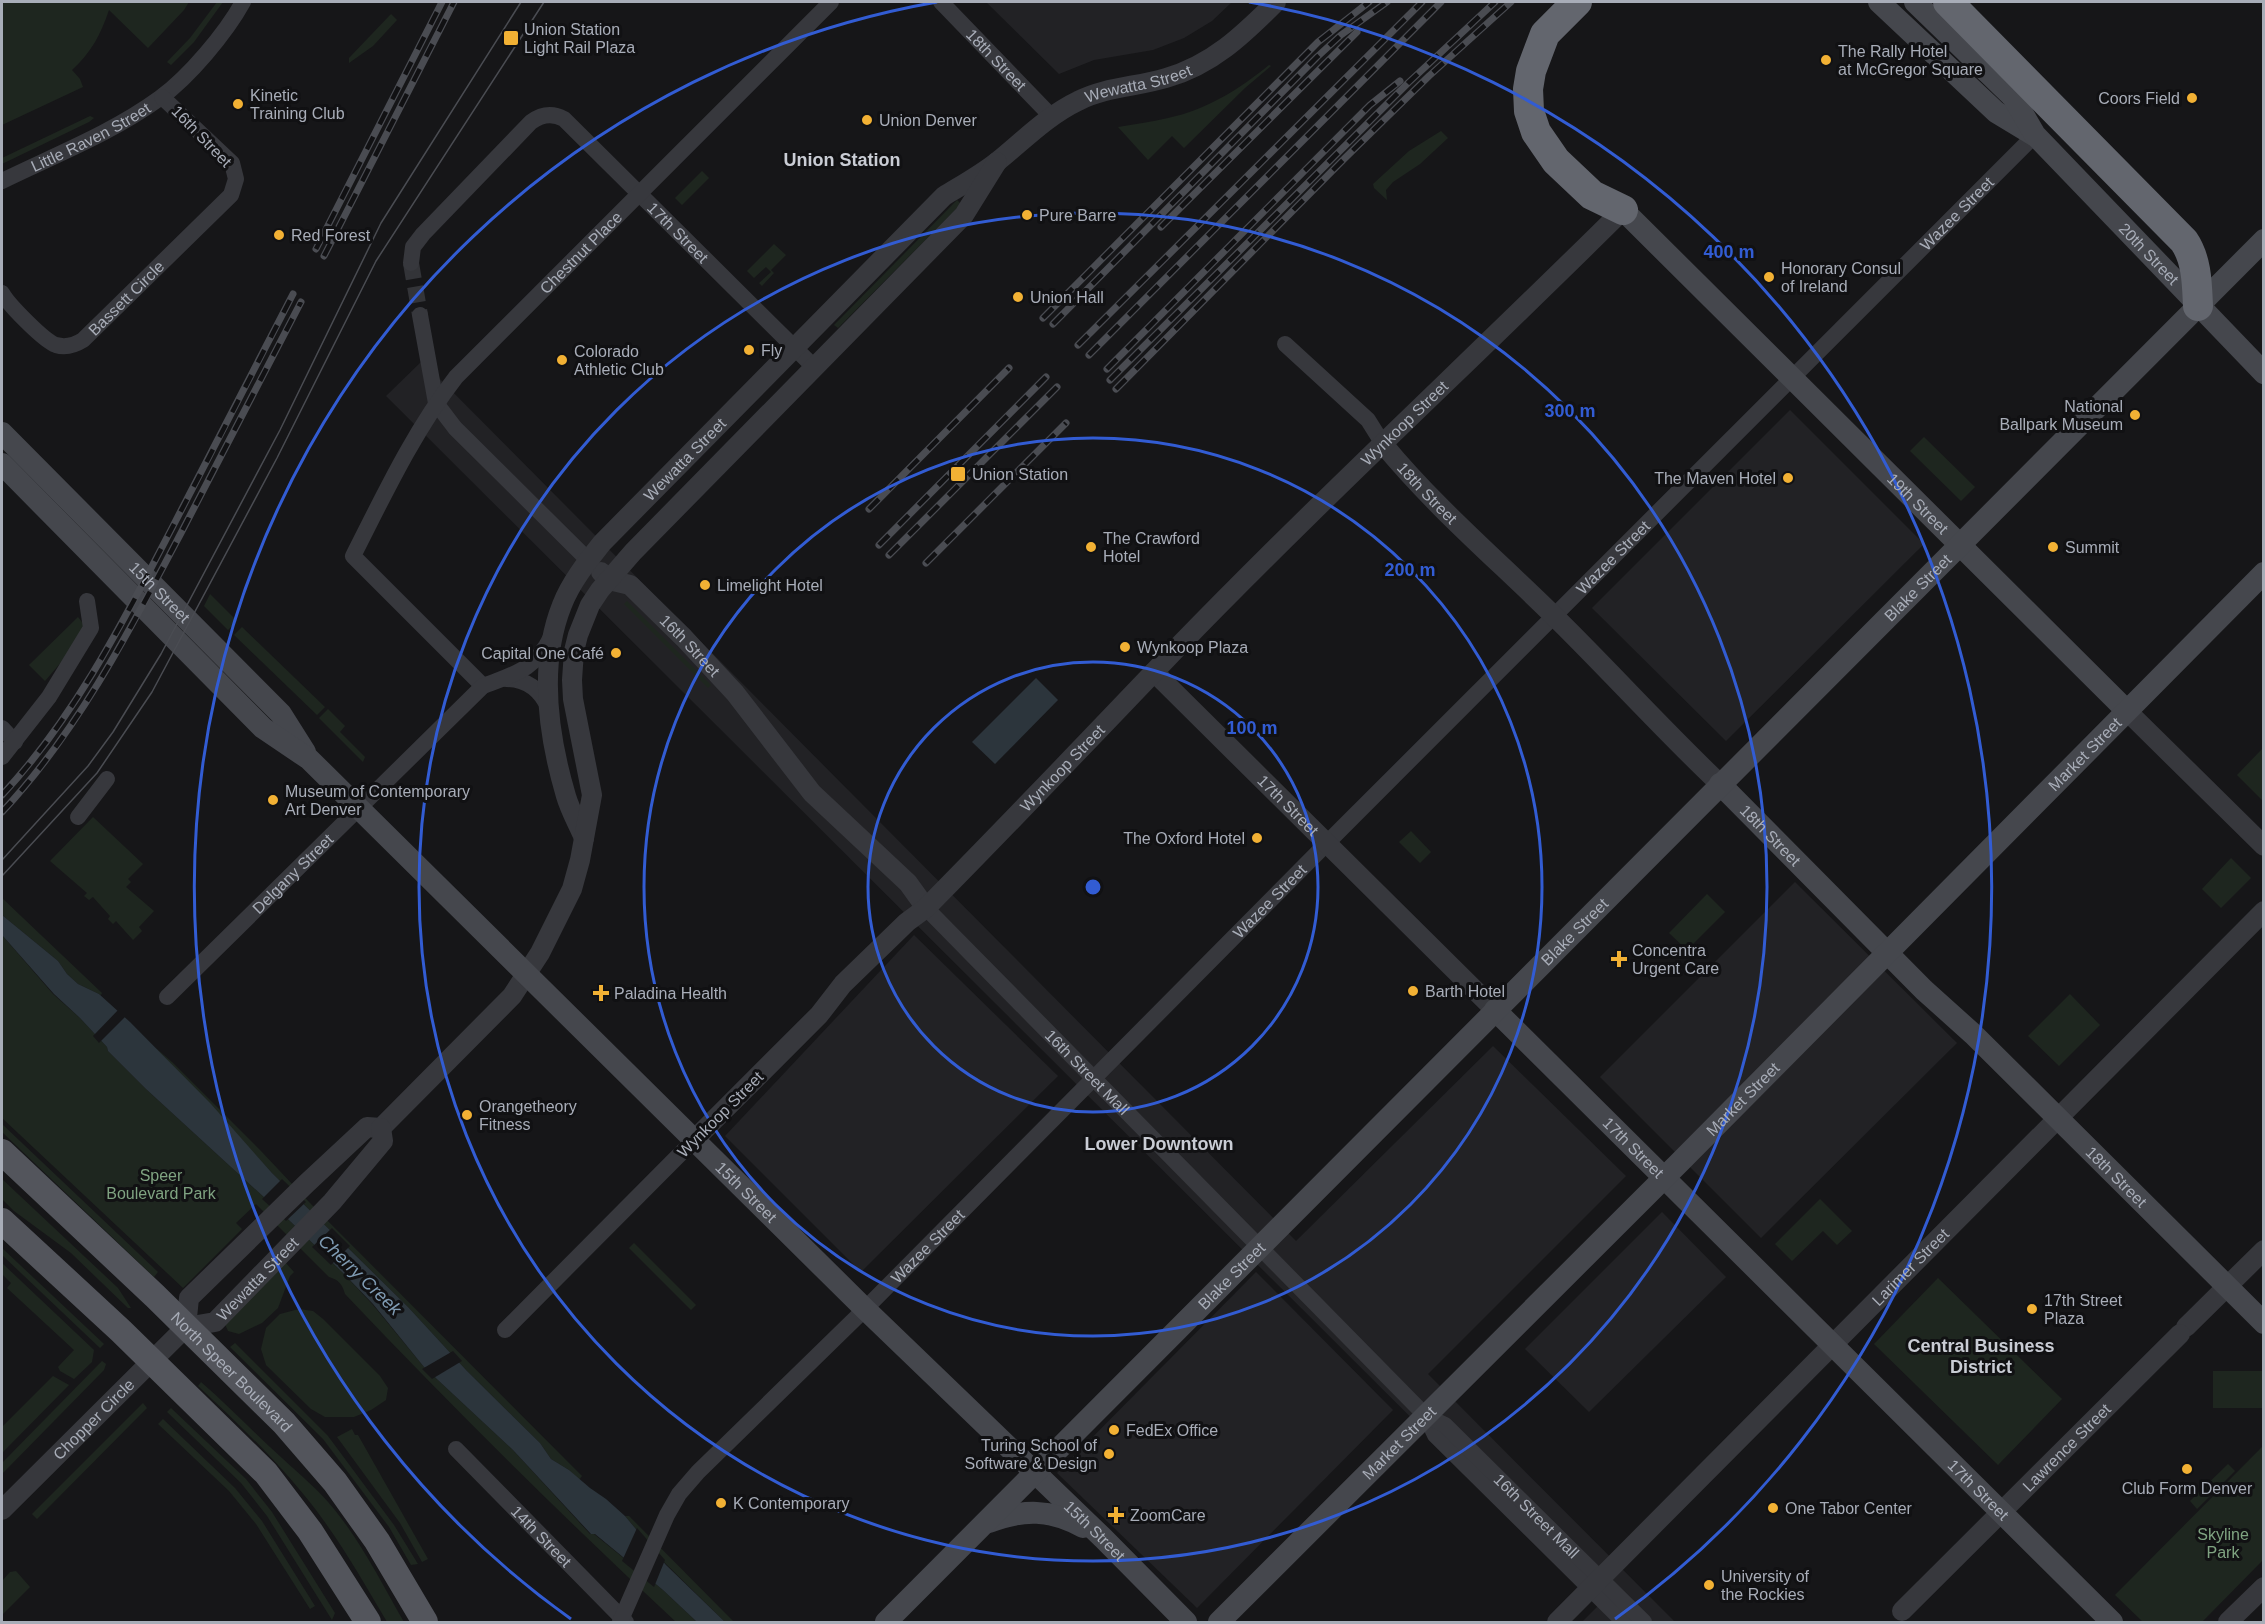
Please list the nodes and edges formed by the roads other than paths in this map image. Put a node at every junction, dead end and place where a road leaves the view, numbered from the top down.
1 (243, 2) edge
2 (831, 2) edge
3 (941, 2) edge
4 (1276, 2) edge
5 (1577, 2) edge
6 (1879, 2) edge
7 (1915, 2) edge
8 (1948, 2) edge
9 (162, 97) junction
10 (1052, 117) junction
11 (2035, 135) junction
12 (997, 162) junction
13 (236, 179) joint
14 (2, 181) edge
15 (639, 194) junction
16 (1623, 210) junction
17 (2264, 240) edge
18 (412, 255) tunnel mouth
19 (2, 293) edge
20 (2198, 306) junction
21 (420, 315) tunnel mouth
22 (1285, 344) dead end
23 (794, 347) junction
24 (814, 367) junction
25 (2264, 374) edge
26 (1792, 377) junction
27 (436, 403) junction
28 (2, 433) edge
29 (1383, 444) junction
30 (2, 464) edge
31 (1959, 545) junction
32 (588, 560) junction
33 (2264, 573) edge
34 (609, 580) junction
35 (87, 601) dead end
36 (1554, 616) junction
37 (554, 629) junction
38 (1154, 672) junction
39 (491, 683) junction
40 (549, 709) junction
41 (2126, 710) junction
42 (2, 728) edge
43 (15, 742) junction
44 (2, 757) edge
45 (309, 759) junction
46 (107, 779) dead end
47 (1720, 784) junction
48 (359, 808) junction
49 (78, 817) dead end
50 (584, 838) junction
51 (1327, 843) junction
52 (2264, 846) edge
53 (926, 908) junction
54 (2264, 911) edge
55 (1888, 952) junction
56 (527, 975) junction
57 (167, 997) dead end
58 (1495, 1010) junction
59 (1094, 1077) junction
60 (2059, 1118) junction
61 (381, 1128) junction
62 (694, 1140) junction
63 (2, 1152) edge
64 (1664, 1179) junction
65 (2, 1221) edge
66 (1260, 1246) junction
67 (2264, 1250) edge
68 (2227, 1286) junction
69 (865, 1308) junction
70 (2264, 1323) edge
71 (186, 1327) junction
72 (505, 1330) dead end
73 (1833, 1345) junction
74 (152, 1360) junction
75 (1426, 1416) junction
76 (456, 1449) dead end
77 (1035, 1472) junction
78 (2, 1510) edge
79 (2001, 1512) junction
80 (983, 1524) junction
81 (1103, 1538) junction
82 (1595, 1584) junction
83 (2264, 1587) edge
84 (1896, 1618) edge
85 (619, 1621) edge
86 (368, 1623) edge
87 (425, 1623) edge
88 (886, 1623) edge
89 (1186, 1623) edge
90 (1219, 1623) edge
91 (1557, 1623) edge
92 (1624, 1623) edge
93 (1644, 1623) edge
94 (2112, 1623) edge
95 (2228, 1623) edge

1 - 9 street, Little Raven Street
2 - 15 street, Chestnut Place
3 - 10 street, 18th Street
4 - 10 street, Wewatta Street
5 - 16 highway
6 - 11 main road, 20th Street
7 - 11 main road, 20th Street
8 - 20 highway
9 - 13 street, 16th Street
9 - 14 street, Little Raven Street
10 - 12 street, Wewatta Street
11 - 20 main road, 20th Street
11 - 26 street, Wazee Street
12 - 23 street, Wewatta Street
12 - 24 street, Wewatta Street
13 - 19 street, Bassett Circle
15 - 18 street, 17th Street
15 - 23 street, 17th Street
15 - 27 street, Chestnut Place
16 - 26 main road, 19th Street
16 - 29 street, Wynkoop Street
17 - 20 main road, Blake Street
20 - 25 main road, 20th Street
20 - 31 main road, Blake Street
21 - 27 street
22 - 29 street, 18th Street
23 - 24 street, 17th Street
23 - 32 street, Wewatta Street
24 - 34 street, Wewatta Street
26 - 31 main road, 19th Street
26 - 36 street, Wazee Street
27 - 32 street, 16th Street
27 - 39 street, Chestnut Place
28 - 45 main road, 15th Street
29 - 36 street, 18th Street
29 - 38 street, Wynkoop Street
30 - 45 main road, 15th Street
31 - 41 main road, 19th Street
31 - 47 main road, Blake Street
32 - 34 street, 16th Street
32 - 37 street, Wewatta Street
33 - 41 main road, Market Street
34 - 50 street, Wewatta Street
34 - 53 street, 16th Street
35 - 43 street
36 - 47 street, 18th Street
36 - 51 street, Wazee Street
37 - 39 street, Delgany Street
37 - 40 street, Wewatta Street
38 - 51 street, 17th Street
38 - 53 street, Wynkoop Street
39 - 40 street
39 - 48 street, Delgany Street
40 - 50 street, Wewatta Street
41 - 52 street, 19th Street
41 - 55 main road, Market Street
42 - 43 street
43 - 44 street
45 - 48 main road, 15th Street
46 - 49 street
47 - 55 main road, 18th Street
47 - 58 main road, Blake Street
48 - 56 main road, 15th Street
48 - 57 street, Delgany Street
50 - 56 street, Wewatta Street
51 - 58 street, 17th Street
51 - 59 street, Wazee Street
53 - 59 street, 16th Street Mall
53 - 62 street, Wynkoop Street
54 - 60 street, Larimer Street
55 - 60 main road, 18th Street
55 - 64 main road, Market Street
56 - 61 street, Wewatta Street
56 - 62 main road, 15th Street
58 - 64 main road, 17th Street
58 - 66 main road, Blake Street
59 - 66 street, 16th Street Mall
59 - 69 street, Wazee Street
60 - 68 main road, 18th Street
60 - 73 street, Larimer Street
61 - 71 street, Wewatta Street
61 - 71 street, Wewatta Street
62 - 69 main road, 15th Street
62 - 72 street, Wynkoop Street
63 - 71 main road, North Speer Boulevard
64 - 73 main road, 17th Street
64 - 75 main road, Market Street
65 - 74 main road
66 - 75 street, 16th Street Mall
66 - 77 main road, Blake Street
67 - 68 street, Lawrence Street
68 - 70 main road, 18th Street
68 - 79 street, Lawrence Street
69 - 77 main road, 15th Street
69 - 85 street, Wazee Street
71 - 74 street, Chopper Circle
71 - 87 main road, North Speer Boulevard
73 - 79 main road, 17th Street
73 - 82 street, Larimer Street
74 - 78 street, Chopper Circle
74 - 86 main road
75 - 82 street, 16th Street Mall
75 - 90 main road, Market Street
76 - 85 street, 14th Street
77 - 80 main road, Blake Street
77 - 81 main road, 15th Street
79 - 84 street, Lawrence Street
79 - 94 main road, 17th Street
80 - 81 main road
80 - 88 main road, Blake Street
81 - 89 main road, 15th Street
82 - 91 street, Larimer Street
82 - 92 street, 16th Street Mall
82 - 93 street, 16th Street Mall
83 - 95 street

